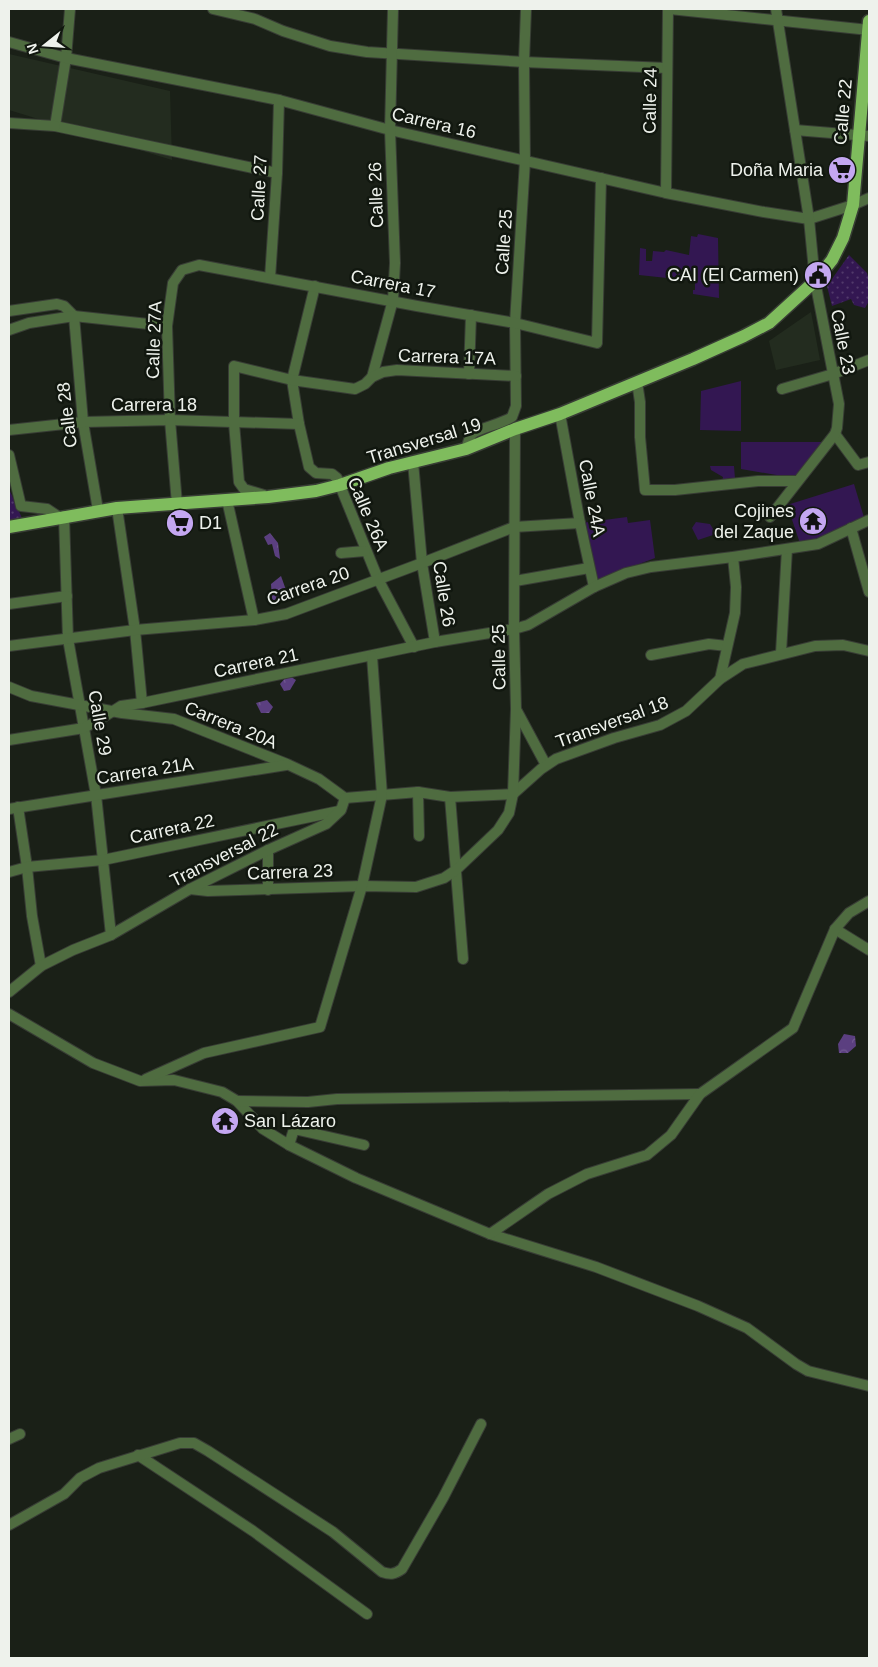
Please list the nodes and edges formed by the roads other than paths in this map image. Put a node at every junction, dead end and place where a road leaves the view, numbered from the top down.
1 (70, 9) edge
2 (213, 9) edge
3 (393, 9) edge
4 (526, 9) edge
5 (669, 9) edge
6 (776, 9) edge
7 (778, 21) junction
8 (869, 22) edge
9 (869, 30) edge
10 (9, 42) edge
11 (392, 54) junction
12 (66, 58) junction
13 (524, 62) junction
14 (667, 68) junction
15 (279, 100) junction
16 (9, 123) edge
17 (55, 126) junction
18 (390, 130) junction
19 (795, 130) junction
20 (864, 135) edge
21 (525, 161) junction
22 (278, 173) junction
23 (601, 178) junction
24 (666, 193) junction
25 (869, 198) edge
26 (853, 205) junction
27 (809, 219) junction
28 (182, 270) joint
29 (270, 278) junction
30 (815, 281) junction
31 (315, 286) junction
32 (393, 300) junction
33 (9, 311) edge
34 (74, 316) junction
35 (471, 316) junction
36 (516, 323) junction
37 (168, 326) junction
38 (9, 330) edge
39 (869, 360) edge
40 (469, 374) junction
41 (833, 374) junction
42 (372, 376) junction
43 (516, 376) junction
44 (292, 380) junction
45 (637, 382) junction
46 (782, 389) dead end
47 (560, 414) junction
48 (170, 420) junction
49 (83, 422) junction
50 (234, 423) junction
51 (300, 424) junction
52 (515, 429) junction
53 (9, 430) edge
54 (834, 434) junction
55 (466, 449) junction
56 (9, 455) edge
57 (412, 462) junction
58 (869, 462) edge
59 (797, 481) junction
60 (340, 485) junction
61 (268, 497) junction
62 (227, 500) junction
63 (177, 504) junction
64 (117, 508) junction
65 (98, 510) junction
66 (61, 517) junction
67 (770, 517) dead end
68 (869, 520) edge
69 (580, 523) junction
70 (9, 527) edge
71 (514, 527) junction
72 (851, 528) junction
73 (787, 549) junction
74 (365, 550) junction
75 (341, 553) dead end
76 (733, 558) junction
77 (422, 563) junction
78 (589, 568) junction
79 (378, 579) junction
80 (515, 581) junction
81 (594, 587) junction
82 (869, 592) edge
83 (66, 596) junction
84 (9, 604) edge
85 (254, 620) junction
86 (514, 629) junction
87 (134, 630) junction
88 (68, 639) junction
89 (435, 642) junction
90 (9, 646) edge
91 (728, 646) junction
92 (414, 647) junction
93 (869, 651) edge
94 (782, 653) junction
95 (652, 655) dead end
96 (372, 656) junction
97 (720, 678) junction
98 (9, 687) edge
99 (142, 703) junction
100 (80, 705) junction
101 (516, 709) junction
102 (112, 711) junction
103 (84, 728) junction
104 (9, 740) edge
105 (287, 764) junction
106 (546, 765) junction
107 (418, 792) junction
108 (513, 794) junction
109 (96, 795) junction
110 (382, 795) junction
111 (450, 797) junction
112 (345, 798) junction
113 (14, 808) edge
114 (341, 810) junction
115 (419, 836) dead end
116 (268, 850) junction
117 (103, 860) junction
118 (28, 868) junction
119 (456, 870) junction
120 (9, 872) edge
121 (362, 886) junction
122 (190, 889) junction
123 (268, 890) junction
124 (869, 901) edge
125 (835, 929) junction
126 (110, 935) junction
127 (869, 950) edge
128 (462, 959) dead end
129 (42, 966) junction
130 (9, 992) edge
131 (9, 1014) edge
132 (140, 1081) junction
133 (700, 1094) junction
134 (236, 1101) junction
135 (289, 1145) junction
136 (364, 1145) dead end
137 (490, 1234) junction
138 (869, 1386) edge
139 (481, 1424) dead end
140 (20, 1434) dead end
141 (9, 1439) edge
142 (138, 1455) junction
143 (9, 1525) edge
144 (367, 1614) dead end

1 - 12 street
2 - 11 street
3 - 11 street, Calle 26
4 - 13 street, Calle 25
5 - 7 street
5 - 14 street, Calle 24
6 - 7 street, Calle 23
7 - 9 street
7 - 19 street, Calle 23
8 - 9 main road, Calle 22
9 - 20 main road, Calle 22
10 - 12 street, Carrera 16
11 - 13 street
11 - 18 street, Calle 26
12 - 15 street, Carrera 16
12 - 17 street
13 - 14 street
13 - 21 street, Calle 25
14 - 24 street, Calle 24
15 - 18 street, Carrera 16
15 - 22 street, Calle 27
16 - 17 street
17 - 22 street
18 - 21 street, Carrera 16
18 - 32 street, Calle 26
19 - 20 street
19 - 27 street, Calle 23
20 - 26 main road, Calle 22
21 - 23 street, Carrera 16
21 - 36 street, Calle 25
22 - 29 street, Calle 27
23 - 24 street, Carrera 16
23 - 36 street, Carrera 17
24 - 27 street, Carrera 16
25 - 26 street, Carrera 16
26 - 27 street, Carrera 16
26 - 30 main road, Calle 22
27 - 30 street, Calle 23
28 - 29 street, Carrera 17
28 - 37 street, Calle 27A
29 - 31 street, Carrera 17
30 - 41 street, Calle 23
30 - 45 main road, Transversal 19
31 - 32 street, Carrera 17
31 - 44 street, Calle 26A
32 - 35 street, Carrera 17
32 - 42 street, Calle 26
33 - 34 street
34 - 37 street
34 - 38 street
34 - 49 street, Calle 28
35 - 36 street, Carrera 17
35 - 40 street
36 - 43 street, Calle 25
37 - 48 street, Calle 27A
39 - 41 street
40 - 42 street, Carrera 17A
40 - 43 street, Carrera 17A
41 - 46 street
41 - 54 street, Calle 23
42 - 44 street, Carrera 17A
43 - 55 street, Calle 25
44 - 50 street, Carrera 17A
44 - 51 street, Calle 26A
45 - 47 main road, Transversal 19
45 - 59 street
47 - 52 main road, Transversal 19
47 - 69 street, Calle 24A
48 - 49 street, Carrera 18
48 - 50 street, Carrera 18
48 - 63 street, Calle 27A
49 - 53 street, Carrera 18
49 - 65 street, Calle 28
50 - 51 street, Carrera 18
50 - 61 street
51 - 60 street, Calle 26A
52 - 55 main road, Transversal 19
52 - 71 street, Calle 25
54 - 58 street
54 - 59 street
55 - 57 main road, Transversal 19
56 - 66 street
57 - 60 main road, Transversal 19
57 - 77 street, Calle 26
59 - 67 street
60 - 61 main road, Transversal 19
60 - 74 street, Calle 26A
61 - 62 main road, Transversal 19
62 - 63 main road, Transversal 19
62 - 85 street
63 - 64 main road, Transversal 19
64 - 65 main road, Transversal 19
64 - 87 street
65 - 66 main road, Transversal 19
66 - 70 main road, Transversal 19
66 - 83 street, Calle 29
68 - 72 street, Carrera 21
69 - 71 street, Carrera 20
69 - 78 street, Calle 24A
71 - 77 street, Carrera 20
71 - 80 street, Calle 25
72 - 73 street, Carrera 21
72 - 82 street
73 - 76 street, Carrera 21
73 - 94 street
74 - 75 street
74 - 79 street, Calle 26A
76 - 81 street, Carrera 21
76 - 91 street
77 - 79 street, Carrera 20
77 - 89 street, Calle 26
78 - 80 street
78 - 81 street, Calle 24A
79 - 85 street, Carrera 20
79 - 92 street, Calle 26A
80 - 86 street, Calle 25
81 - 86 street, Carrera 21
83 - 84 street
83 - 88 street, Calle 29
85 - 87 street, Carrera 20
86 - 89 street, Carrera 21
86 - 101 street, Calle 25
87 - 88 street, Carrera 20
87 - 99 street
88 - 90 street, Carrera 20
88 - 100 street, Calle 29
89 - 92 street, Carrera 21
91 - 95 street
91 - 97 street
92 - 96 street, Carrera 21
93 - 94 street, Transversal 18
94 - 97 street, Transversal 18
96 - 99 street, Carrera 21
96 - 110 street
97 - 106 street, Transversal 18
98 - 100 street, Carrera 20A
99 - 102 street, Carrera 21
100 - 102 street, Carrera 20A
100 - 103 street, Calle 29
101 - 106 street
101 - 108 street, Calle 25
102 - 103 street, Carrera 21
102 - 105 street, Carrera 20A
103 - 104 street, Carrera 21
103 - 109 street, Calle 29
105 - 109 street, Carrera 21A
105 - 112 street, Carrera 20A
106 - 108 street, Transversal 18
107 - 110 street
107 - 111 street
107 - 115 street
108 - 111 street
108 - 119 street, Calle 25
109 - 113 street, Carrera 21A
109 - 117 street, Calle 29
110 - 112 street
110 - 121 street
111 - 119 street
112 - 114 street
113 - 118 street
114 - 116 street, Transversal 22
114 - 117 street, Carrera 22
116 - 122 street, Transversal 22
116 - 123 street
117 - 118 street, Carrera 22
117 - 126 street, Calle 29
118 - 120 street, Carrera 22
118 - 129 street
119 - 121 street, Carrera 23
119 - 128 street
121 - 123 street, Carrera 23
121 - 132 street
122 - 123 street, Carrera 23
122 - 126 street, Transversal 22
124 - 125 street
125 - 127 street
125 - 133 street
126 - 129 street
129 - 130 street
131 - 132 street
132 - 134 street
133 - 134 street
133 - 137 street
134 - 135 street
135 - 136 street
135 - 137 street
137 - 138 street
139 - 142 street
140 - 141 street
142 - 143 street
142 - 144 street

